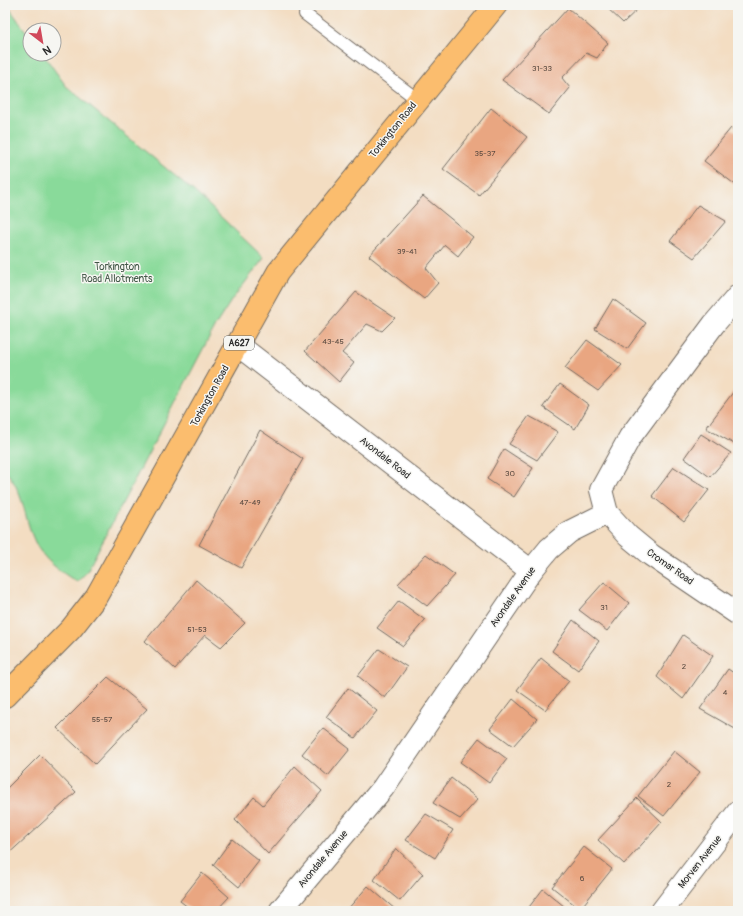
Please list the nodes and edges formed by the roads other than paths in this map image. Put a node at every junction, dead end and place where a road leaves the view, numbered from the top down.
1 (496, 5) edge
2 (306, 14) dead end
3 (418, 100) junction
4 (738, 296) edge
5 (238, 345) junction
6 (607, 513) junction
7 (531, 571) junction
8 (738, 614) edge
9 (5, 696) edge
10 (738, 812) edge
11 (280, 911) edge
12 (662, 911) edge

1 - 3 main road, Torkington Road / A627
2 - 3 lane
3 - 5 main road, Torkington Road / A627
4 - 6 street
5 - 7 street, Avondale Road
5 - 9 main road, Torkington Road / A627
6 - 7 street, Avondale Avenue
6 - 8 street, Cromar Road
7 - 11 street, Avondale Avenue
10 - 12 street, Morven Avenue

